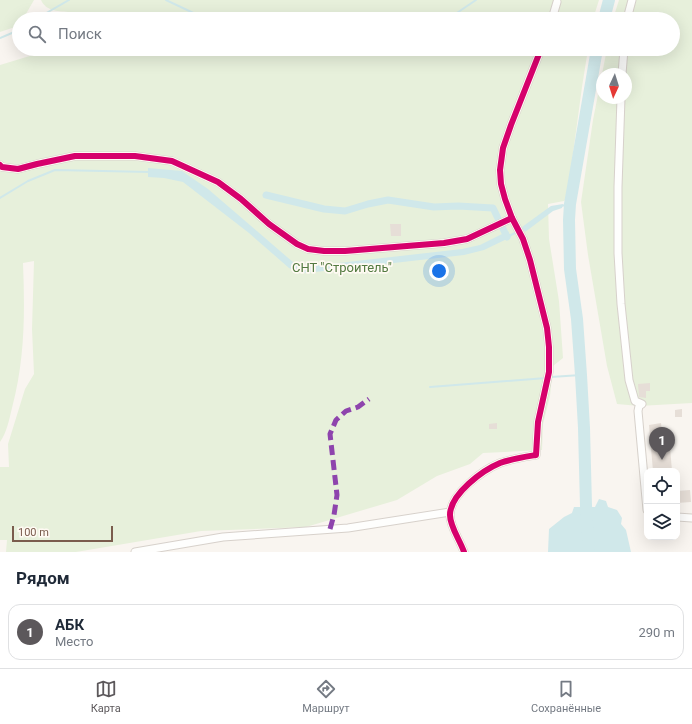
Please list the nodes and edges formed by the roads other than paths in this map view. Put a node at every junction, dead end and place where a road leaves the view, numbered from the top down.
1 (632, 0) edge
2 (557, 2) dead end
3 (554, 12) edge
4 (629, 12) edge
5 (538, 56) edge
6 (623, 56) edge
7 (622, 68) edge
8 (621, 104) edge
9 (0, 165) edge
10 (512, 218) junction
11 (646, 504) edge
12 (450, 512) junction
13 (680, 517) edge
14 (692, 518) edge
15 (135, 552) edge
16 (464, 552) edge

1 - 4 street
2 - 3 street
5 - 10 street
6 - 7 street
8 - 11 street
9 - 10 street
10 - 12 street
12 - 15 street
12 - 16 street
13 - 14 street

